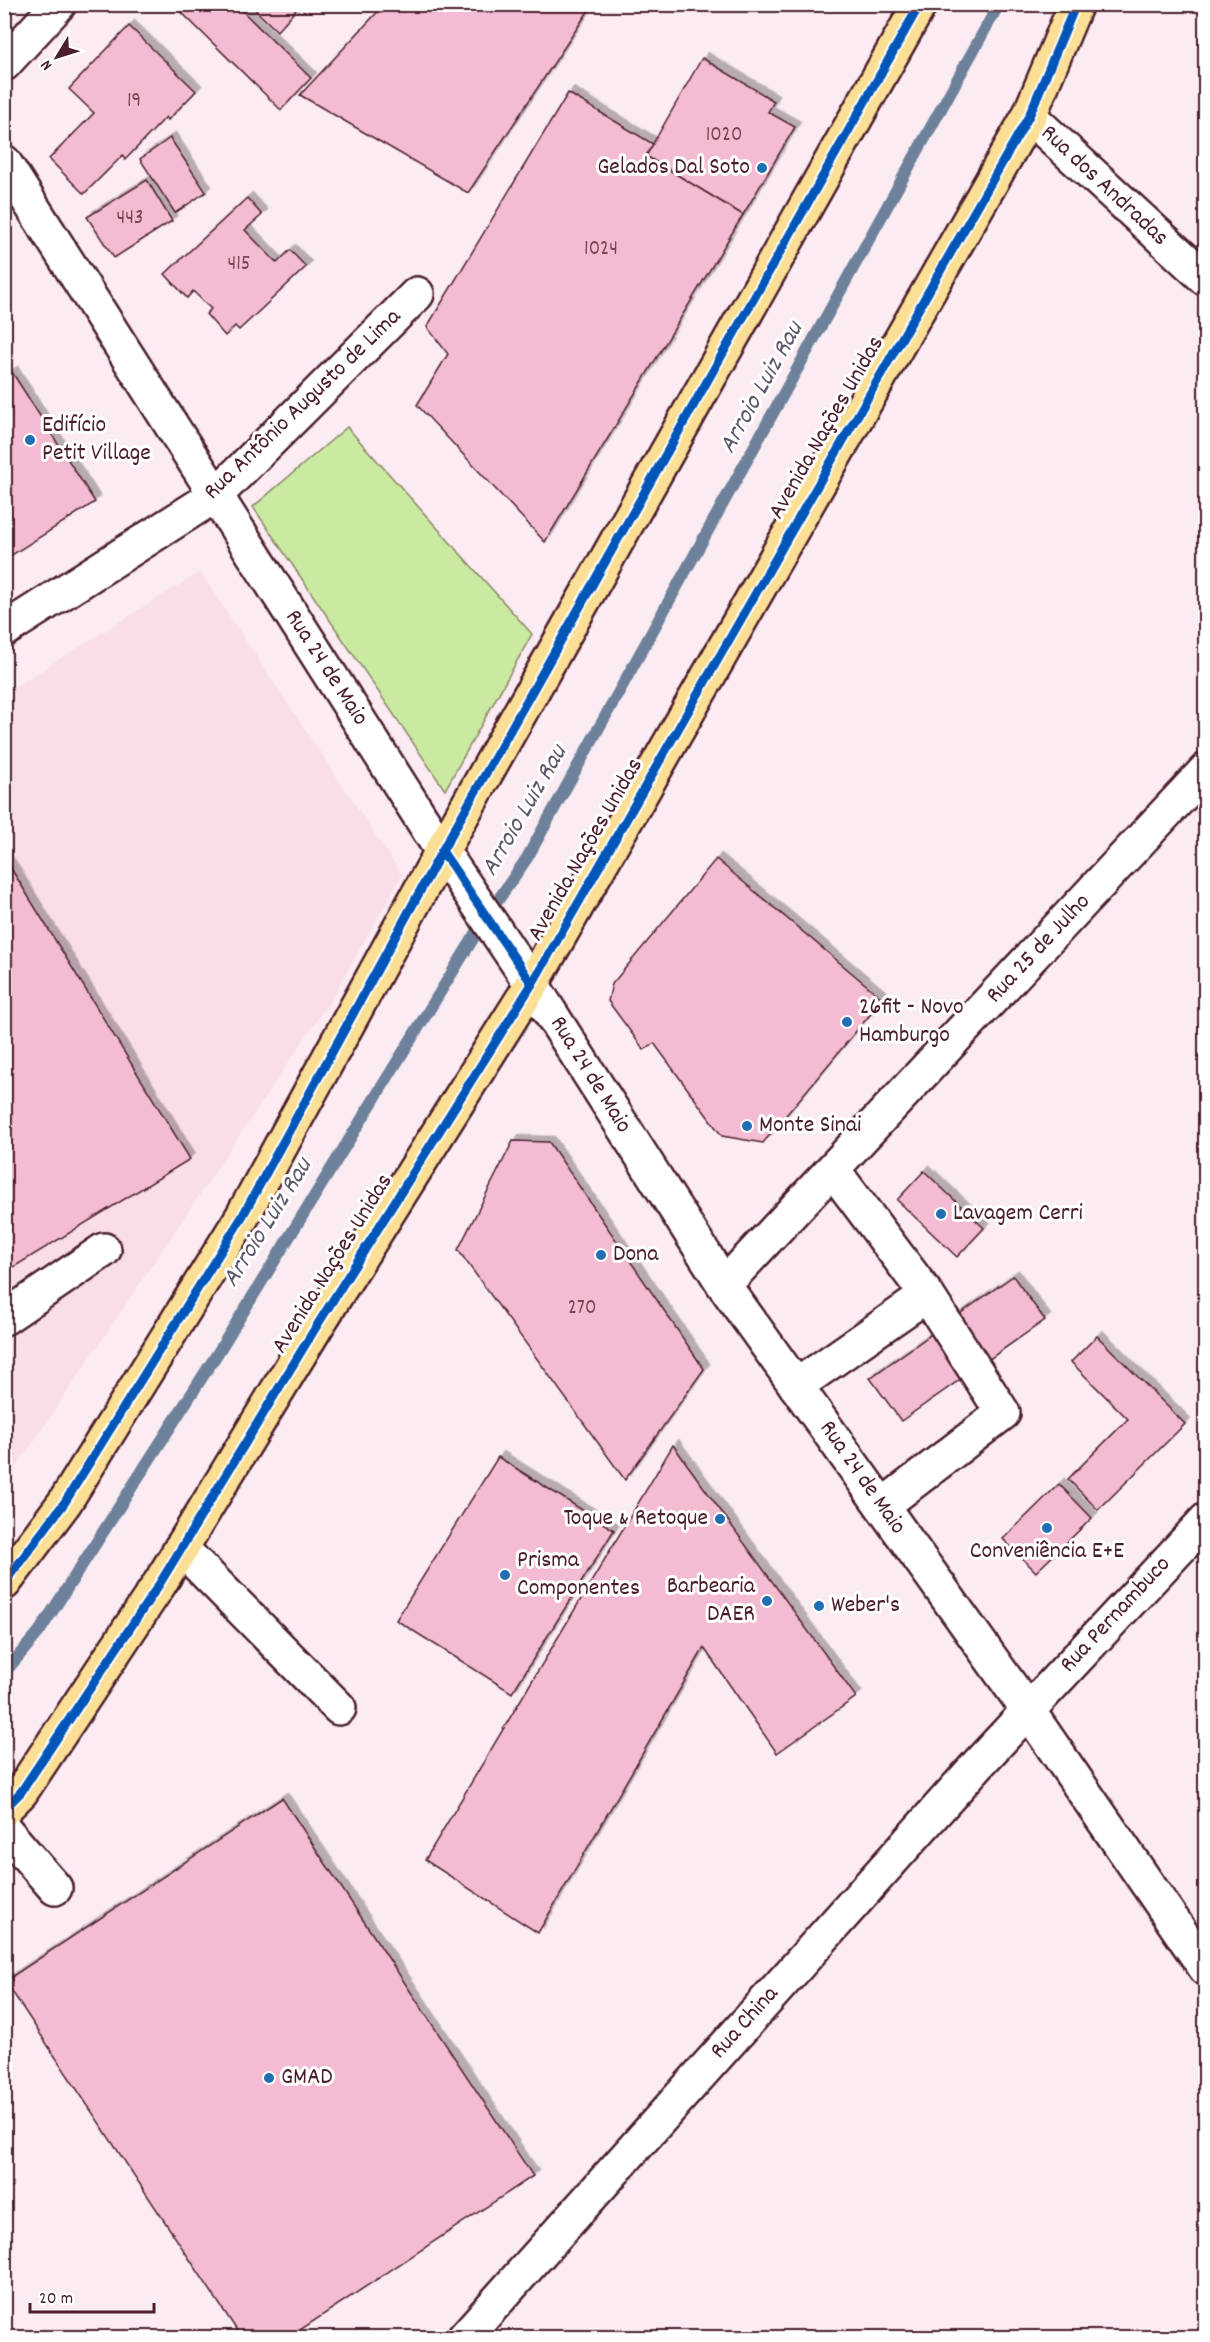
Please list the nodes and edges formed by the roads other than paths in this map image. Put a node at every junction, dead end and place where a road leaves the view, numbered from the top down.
1 (59, 4) edge
2 (1076, 4) edge
3 (911, 9) edge
4 (4, 64) edge
5 (1029, 117) junction
6 (4, 162) edge
7 (1206, 279) edge
8 (417, 294) dead end
9 (216, 495) junction
10 (4, 630) edge
11 (1206, 770) edge
12 (442, 851) junction
13 (532, 984) junction
14 (833, 1170) junction
15 (104, 1250) dead end
16 (724, 1285) junction
17 (927, 1295) junction
18 (4, 1318) edge
19 (796, 1386) junction
20 (882, 1506) junction
21 (1206, 1520) edge
22 (181, 1548) junction
23 (4, 1583) edge
24 (339, 1708) dead end
25 (1027, 1709) junction
26 (4, 1809) edge
27 (4, 1829) edge
28 (55, 1888) dead end
29 (1206, 1969) edge
30 (464, 2337) edge

1 - 4 street
2 - 5 main road, Avenida Nações Unidas
3 - 12 main road
5 - 7 street, Rua dos Andradas
5 - 13 main road, Avenida Nações Unidas
6 - 9 street, Rua 24 de Maio
8 - 9 street, Rua Antônio Augusto de Lima
9 - 10 street, Rua Antônio Augusto de Lima
9 - 12 street, Rua 24 de Maio
11 - 14 street, Rua 25 de Julho
12 - 13 street, Rua 24 de Maio
12 - 23 main road
13 - 16 street, Rua 24 de Maio
13 - 22 main road, Avenida Nações Unidas
14 - 16 street, Rua 25 de Julho
14 - 17 street
15 - 18 street
16 - 19 street, Rua 24 de Maio
17 - 19 street
17 - 20 street
19 - 20 street, Rua 24 de Maio
20 - 25 street, Rua 24 de Maio
21 - 25 street, Rua Pernambuco
22 - 24 street
22 - 26 main road, Avenida Nações Unidas
25 - 29 street, Rua 24 de Maio
25 - 30 street, Rua China
27 - 28 street

